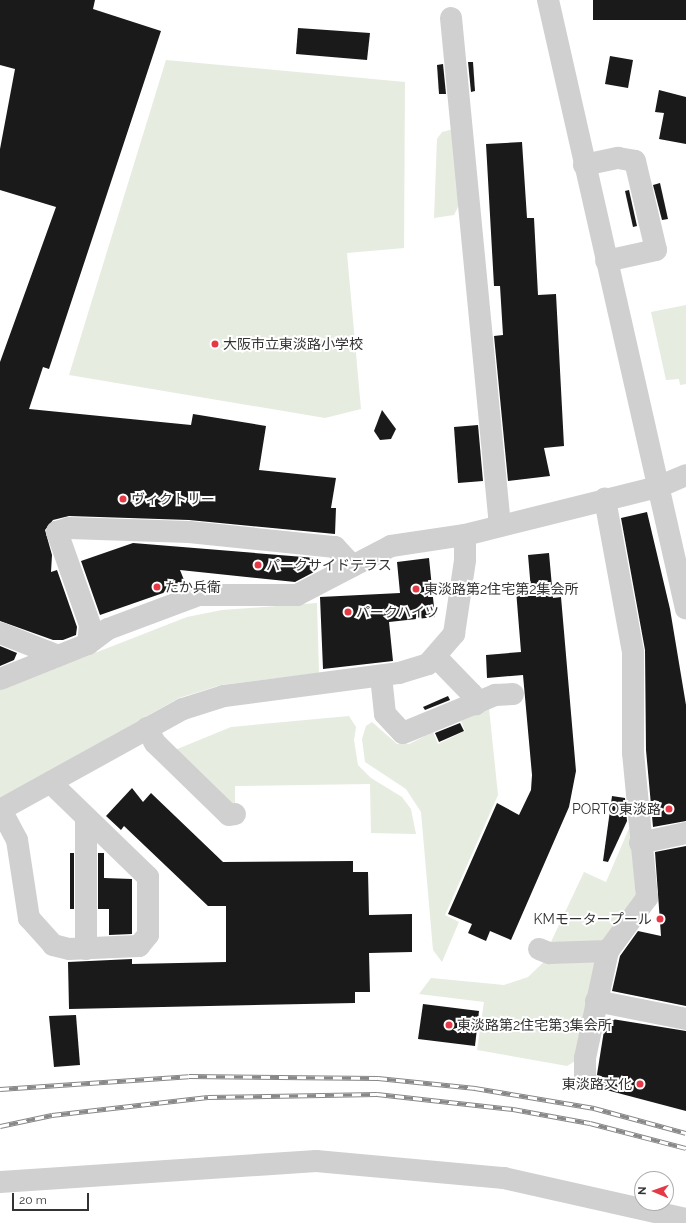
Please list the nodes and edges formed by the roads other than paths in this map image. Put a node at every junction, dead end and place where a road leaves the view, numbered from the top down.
1 (548, 0) edge
2 (451, 18) dead end
3 (584, 164) junction
4 (606, 261) junction
5 (686, 475) edge
6 (658, 487) junction
7 (605, 499) junction
8 (500, 526) junction
9 (465, 535) junction
10 (353, 566) junction
11 (686, 609) edge
12 (0, 633) edge
13 (88, 644) junction
14 (58, 656) junction
15 (437, 658) junction
16 (381, 676) junction
17 (0, 679) edge
18 (513, 694) dead end
19 (476, 704) junction
20 (147, 728) junction
21 (50, 782) junction
22 (0, 810) edge
23 (235, 814) dead end
24 (86, 818) junction
25 (686, 833) edge
26 (640, 843) junction
27 (539, 948) dead end
28 (86, 949) junction
29 (608, 951) junction
30 (596, 1001) junction
31 (686, 1019) edge
32 (585, 1079) dead end
33 (0, 1182) edge
34 (686, 1219) edge

1 - 3 street
2 - 8 street
3 - 4 street
3 - 4 street
4 - 6 street
5 - 6 street
6 - 7 street
6 - 11 street
7 - 8 street
7 - 26 street
8 - 9 street
9 - 10 street
9 - 15 street
10 - 13 street
10 - 13 street
12 - 14 street
13 - 14 street
14 - 17 street
15 - 16 street
15 - 19 street
16 - 19 street
16 - 20 street
18 - 19 street
20 - 21 street
20 - 23 street
21 - 22 street
21 - 24 street
22 - 28 street
24 - 28 street
24 - 28 street
25 - 26 street
26 - 29 street
27 - 29 street
29 - 30 street
30 - 31 street
30 - 32 street
33 - 34 street

